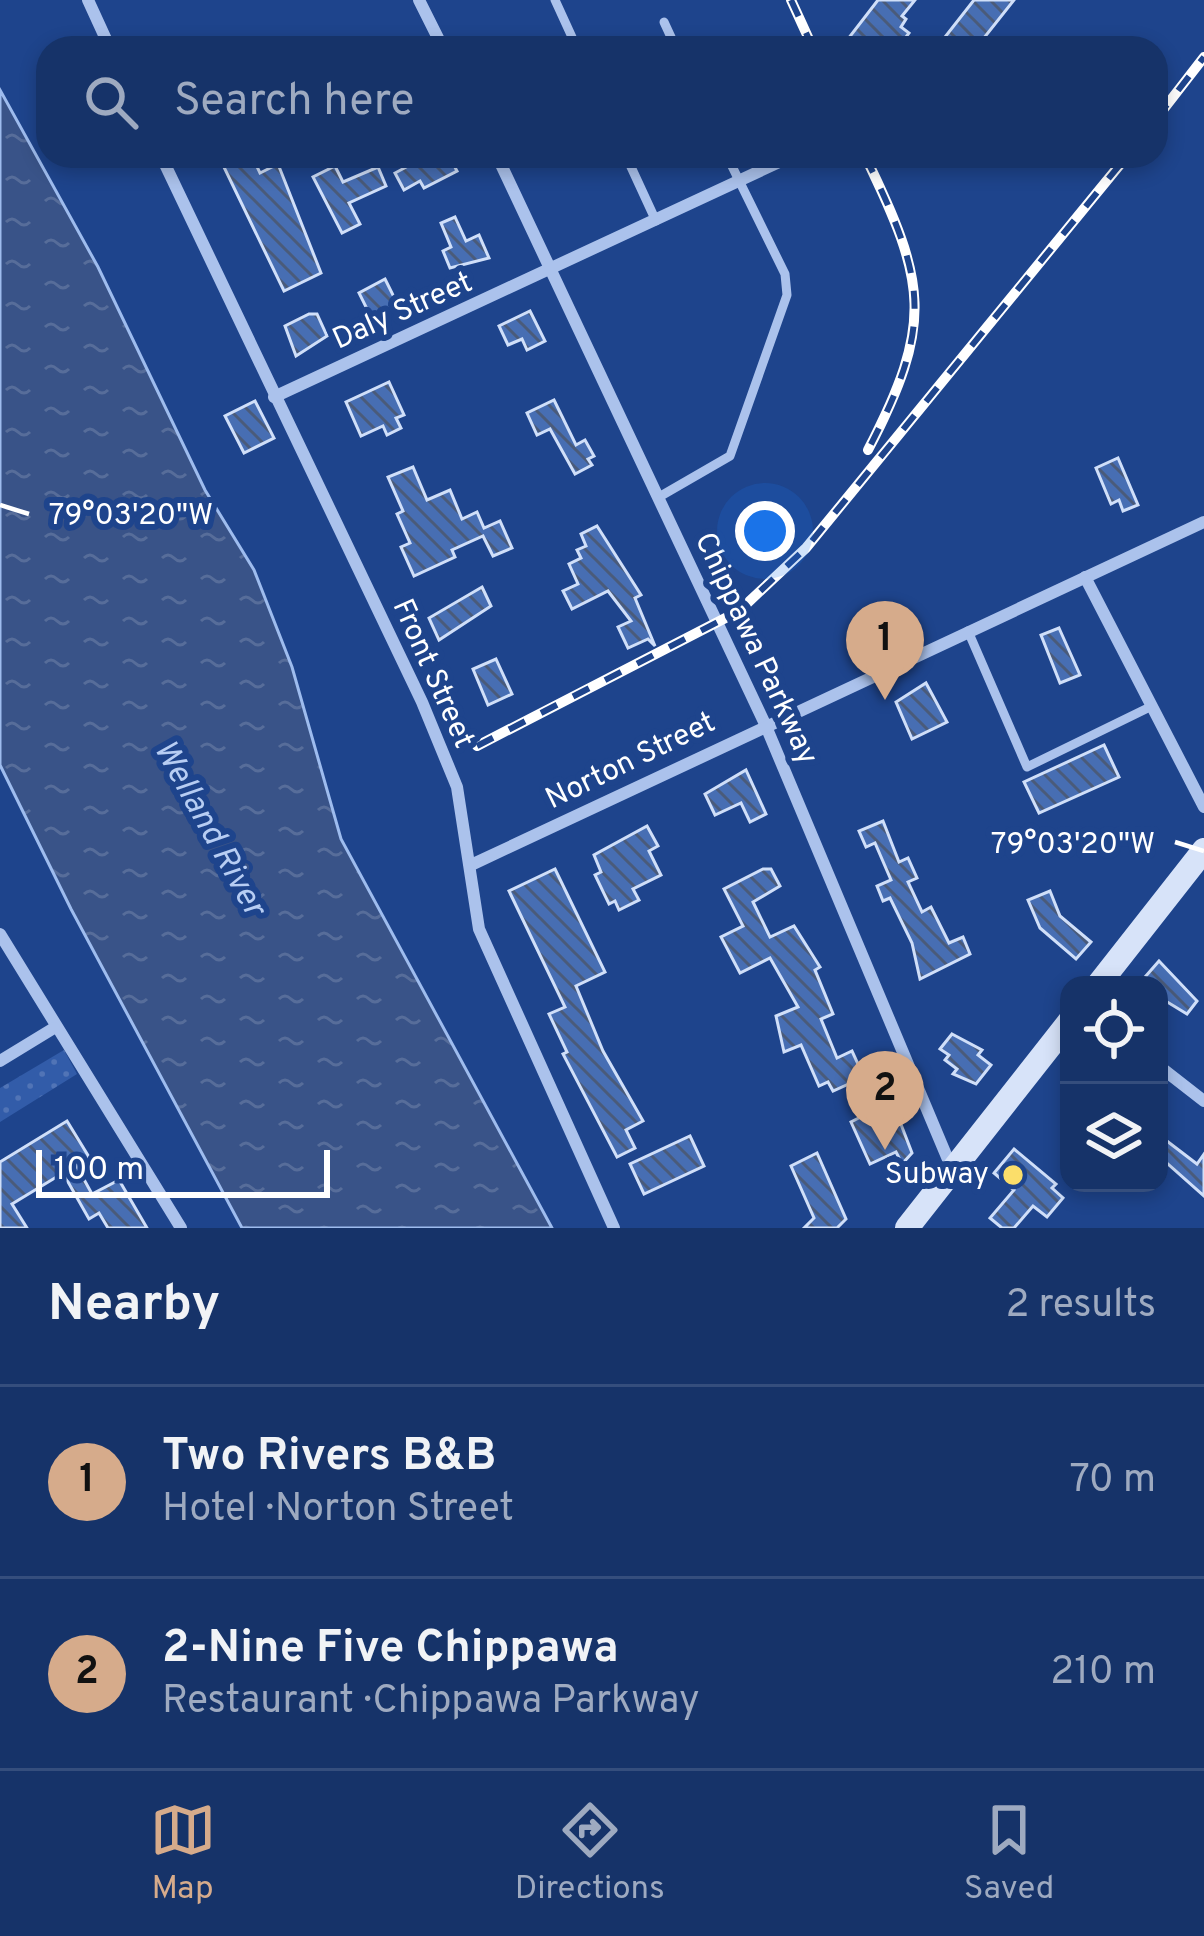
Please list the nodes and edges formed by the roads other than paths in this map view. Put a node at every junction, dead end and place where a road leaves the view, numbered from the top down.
1 (88, 0) edge
2 (419, 0) edge
3 (555, 0) edge
4 (664, 22) dead end
5 (104, 36) edge
6 (437, 36) edge
7 (572, 36) edge
8 (670, 36) edge
9 (167, 168) edge
10 (502, 168) edge
11 (632, 168) edge
12 (733, 168) edge
13 (768, 168) edge
14 (739, 182) junction
15 (656, 220) junction
16 (553, 270) junction
17 (274, 397) junction
18 (659, 497) junction
19 (1204, 522) edge
20 (1084, 577) junction
21 (968, 631) junction
22 (1152, 706) junction
23 (765, 724) junction
24 (1204, 808) edge
25 (1204, 850) edge
26 (471, 866) junction
27 (0, 934) edge
28 (1105, 976) edge
29 (54, 1028) junction
30 (1060, 1033) edge
31 (0, 1061) edge
32 (1168, 1073) edge
33 (1204, 1101) edge
34 (953, 1170) junction
35 (181, 1228) edge
36 (614, 1228) edge
37 (907, 1228) edge

1 - 5 street
2 - 6 street
3 - 7 lane
4 - 8 lane
9 - 17 street, Front Street
10 - 16 street, Chippawa Parkway
11 - 15 lane
12 - 14 lane
13 - 14 street, Daly Street
14 - 15 street, Daly Street
14 - 18 lane
15 - 16 street, Daly Street
16 - 17 street, Daly Street
16 - 18 street, Chippawa Parkway
17 - 26 street, Front Street
18 - 23 street, Chippawa Parkway
19 - 20 street, Norton Street
20 - 21 street, Norton Street
20 - 22 street
21 - 22 lane
21 - 23 street, Norton Street
22 - 24 street
23 - 26 street, Norton Street
23 - 34 street, Chippawa Parkway
25 - 28 main road
26 - 36 street, Front Street
27 - 29 street
29 - 31 street
29 - 35 street
30 - 34 main road
32 - 33 street
34 - 37 main road

